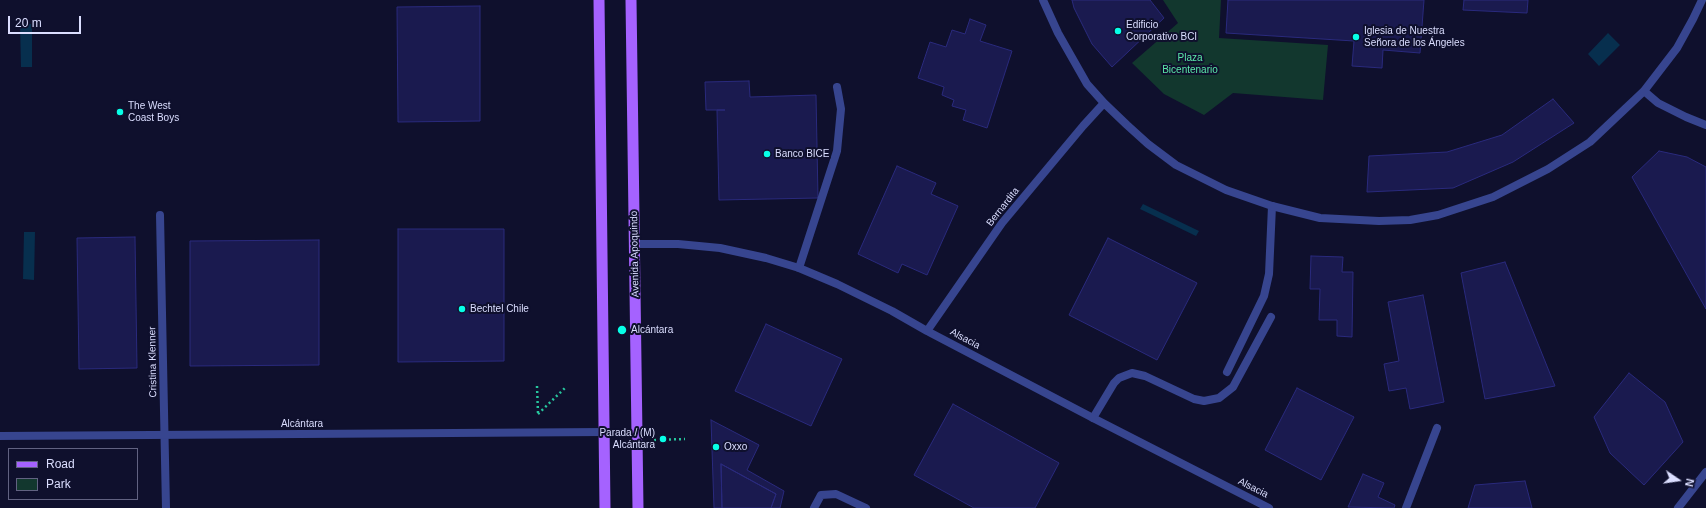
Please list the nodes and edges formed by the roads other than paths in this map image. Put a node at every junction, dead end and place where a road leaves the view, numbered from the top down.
1 (599, 0) edge
2 (631, 0) edge
3 (1043, 0) edge
4 (1702, 0) edge
5 (837, 87) dead end
6 (1644, 91) junction
7 (1104, 103) junction
8 (1706, 125) edge
9 (1272, 206) junction
10 (160, 215) dead end
11 (635, 244) junction
12 (799, 268) junction
13 (1271, 317) dead end
14 (927, 331) junction
15 (1227, 372) dead end
16 (1093, 418) junction
17 (1437, 428) dead end
18 (604, 432) junction
19 (164, 435) junction
20 (0, 436) edge
21 (1706, 472) edge
22 (166, 508) edge
23 (605, 508) edge
24 (638, 508) edge
25 (814, 508) edge
26 (866, 508) edge
27 (1269, 508) edge
28 (1406, 508) edge
29 (1678, 508) edge

1 - 18 main road
2 - 11 main road, Avenida Apoquindo
3 - 7 street
4 - 6 street
5 - 12 street
6 - 8 street
6 - 9 street
7 - 9 street
7 - 14 street, Bernardita
9 - 15 street
10 - 19 street, Cristina Klenner
11 - 12 street, Alsacia
11 - 24 main road, Avenida Apoquindo
12 - 14 street, Alsacia
13 - 16 street
14 - 16 street, Alsacia
16 - 27 street, Alsacia
17 - 28 street
18 - 19 street, Alcántara
18 - 23 main road
19 - 20 street, Alcántara
19 - 22 street, Cristina Klenner
21 - 29 street
25 - 26 street

